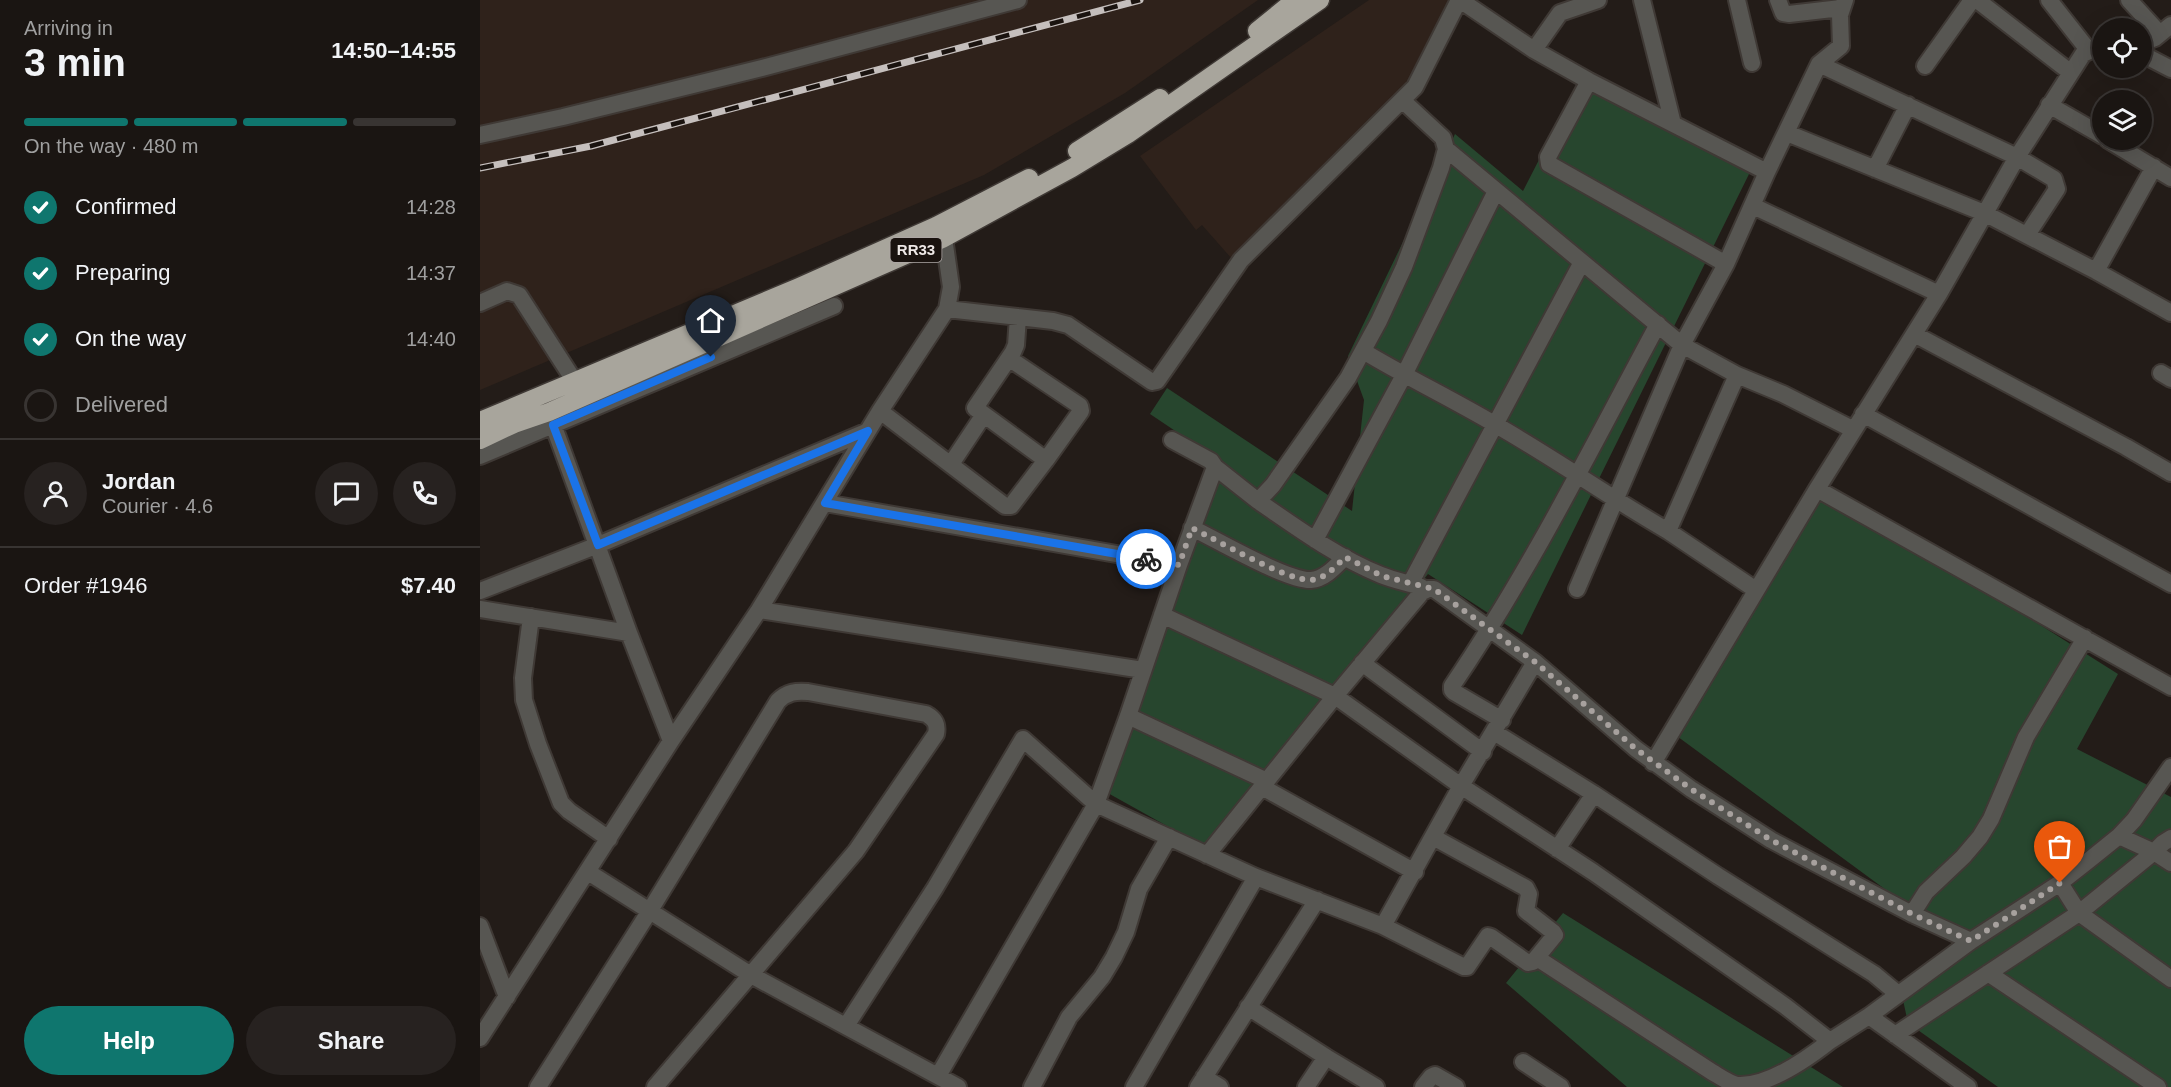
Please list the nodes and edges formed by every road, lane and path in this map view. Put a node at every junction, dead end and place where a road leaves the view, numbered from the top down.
1 (1018, 0) edge
2 (1295, 0) edge
3 (1320, 0) edge
4 (1459, 0) edge
5 (1598, 0) edge
6 (1642, 0) edge
7 (1737, 0) edge
8 (1778, 0) edge
9 (1974, 0) edge
10 (2049, 0) edge
11 (2129, 0) edge
12 (1843, 4) edge
13 (1557, 7) edge
14 (2165, 29) edge
15 (2152, 37) edge
16 (2092, 46) edge
17 (1534, 50) junction
18 (2092, 51) edge
19 (2152, 59) edge
20 (1752, 63) dead end
21 (1819, 64) junction
22 (1924, 66) dead end
23 (2171, 69) edge
24 (2070, 72) junction
25 (1589, 81) junction
26 (1402, 99) junction
27 (1908, 105) junction
28 (2049, 105) junction
29 (1673, 124) junction
30 (2092, 130) edge
31 (1787, 133) junction
32 (480, 135) edge
33 (1446, 149) junction
34 (2125, 150) edge
35 (2018, 157) junction
36 (2154, 167) junction
37 (1875, 169) junction
38 (1767, 172) junction
39 (2171, 178) edge
40 (1496, 191) junction
41 (1753, 206) junction
42 (1984, 213) junction
43 (2027, 235) junction
44 (942, 239) junction
45 (1582, 262) junction
46 (1726, 264) junction
47 (2096, 271) junction
48 (1939, 294) junction
49 (480, 303) edge
50 (834, 306) dead end
51 (947, 309) junction
52 (2171, 313) edge
53 (1018, 317) junction
54 (1658, 324) junction
55 (1914, 334) junction
56 (1682, 345) junction
57 (1363, 351) junction
58 (1010, 359) junction
59 (1404, 375) junction
60 (1737, 375) junction
61 (575, 382) junction
62 (880, 411) junction
63 (1863, 414) junction
64 (983, 416) junction
65 (481, 418) edge
66 (551, 418) junction
67 (1495, 424) junction
68 (1854, 430) junction
69 (868, 431) junction
70 (480, 440) edge
71 (1172, 440) dead end
72 (480, 456) edge
73 (1046, 460) junction
74 (951, 464) junction
75 (1215, 467) junction
76 (2171, 473) edge
77 (1578, 474) junction
78 (1817, 489) junction
79 (1258, 501) junction
80 (1615, 501) junction
81 (825, 503) junction
82 (1192, 528) junction
83 (1668, 531) junction
84 (1315, 540) junction
85 (598, 545) junction
86 (1345, 557) junction
87 (1179, 565) junction
88 (1410, 584) junction
89 (2171, 584) edge
90 (1428, 589) junction
91 (1577, 589) dead end
92 (1756, 590) junction
93 (480, 591) edge
94 (480, 609) edge
95 (759, 610) junction
96 (1162, 615) junction
97 (531, 617) junction
98 (1491, 629) junction
99 (629, 633) junction
100 (2085, 638) junction
101 (1535, 662) junction
102 (1362, 663) junction
103 (1143, 670) junction
104 (2171, 687) edge
105 (1335, 696) junction
106 (1128, 716) junction
107 (1498, 726) junction
108 (671, 741) junction
109 (1483, 752) junction
110 (1653, 763) junction
111 (2171, 767) edge
112 (1264, 784) junction
113 (1461, 786) junction
114 (1594, 794) junction
115 (1096, 804) junction
116 (2119, 836) junction
117 (1169, 837) junction
118 (1433, 837) junction
119 (2171, 838) edge
120 (609, 839) junction
121 (1557, 849) junction
122 (2154, 852) junction
123 (1207, 855) junction
124 (2171, 863) edge
125 (588, 872) junction
126 (1415, 872) junction
127 (1256, 877) junction
128 (2060, 883) junction
129 (1317, 900) junction
130 (649, 912) junction
131 (2079, 913) junction
132 (1912, 914) junction
133 (480, 926) edge
134 (1383, 926) junction
135 (1971, 941) junction
136 (1537, 958) junction
137 (1988, 973) junction
138 (751, 975) junction
139 (2171, 979) edge
140 (1898, 994) junction
141 (507, 996) junction
142 (1248, 1007) junction
143 (1869, 1016) junction
144 (846, 1026) junction
145 (1895, 1035) junction
146 (480, 1038) edge
147 (1830, 1041) junction
148 (1326, 1057) junction
149 (1523, 1062) dead end
150 (938, 1076) junction
151 (1201, 1082) edge
152 (538, 1087) edge
153 (655, 1087) edge
154 (958, 1087) edge
155 (1032, 1087) edge
156 (1134, 1087) edge
157 (1220, 1087) edge
158 (1306, 1087) edge
159 (1376, 1087) edge
160 (1423, 1087) edge
161 (1456, 1087) edge
162 (1561, 1087) edge
163 (1968, 1087) edge
164 (2158, 1087) edge

1 - 32 street
2 - 61 highway, RR33
3 - 44 highway, RR33
4 - 17 street
4 - 26 street
5 - 13 street
6 - 29 street
7 - 20 street
8 - 12 street
9 - 22 street
9 - 24 street
10 - 16 street
11 - 14 street
12 - 21 street
13 - 17 street
14 - 15 street
17 - 25 street
18 - 24 street
19 - 23 street
21 - 27 street
21 - 31 street
24 - 28 street
25 - 29 street
25 - 46 street
26 - 33 street
26 - 53 street
27 - 35 street
27 - 37 street
28 - 30 street
28 - 35 street
29 - 38 street
31 - 37 street
31 - 38 street
33 - 40 street
33 - 57 street
34 - 36 street
35 - 42 street
35 - 43 street
36 - 39 street
36 - 47 street
37 - 42 street
38 - 41 street
40 - 45 street
40 - 59 street
41 - 46 street
41 - 48 street
42 - 43 street
42 - 48 street
43 - 47 street
44 - 51 street
44 - 66 highway, RR33
45 - 54 street
45 - 67 street
46 - 56 street
47 - 52 street
48 - 55 street
49 - 61 street
50 - 66 street
51 - 53 street
51 - 62 street
53 - 58 street
54 - 56 street
54 - 77 street
55 - 63 street
55 - 76 street
56 - 60 street
56 - 80 street
57 - 59 street
57 - 79 street
58 - 64 street
58 - 73 street
59 - 67 street
59 - 84 street
60 - 68 street
60 - 83 street
61 - 65 highway, RR33
62 - 69 street
62 - 74 street
63 - 68 street
63 - 89 street
64 - 73 street
64 - 74 street
66 - 70 highway, RR33
66 - 72 street
66 - 85 street
67 - 77 street
67 - 88 street
68 - 78 street
69 - 81 street
69 - 85 street
71 - 75 street
73 - 74 street
75 - 79 street
75 - 82 street
77 - 80 street
77 - 98 street
78 - 92 street
78 - 100 street
79 - 84 street
80 - 83 street
80 - 91 street
81 - 87 street
81 - 95 street
82 - 86 street
82 - 87 street
83 - 92 street
84 - 86 street
85 - 93 street
85 - 99 street
86 - 88 street
87 - 96 street
88 - 90 street
90 - 98 street
90 - 102 street
92 - 110 street
94 - 97 street
95 - 103 street
95 - 108 street
96 - 103 street
96 - 105 street
97 - 99 street
97 - 120 street
98 - 101 street
98 - 107 street
99 - 108 street
100 - 104 street
100 - 132 street
101 - 107 street
101 - 110 street
102 - 105 street
102 - 109 street
103 - 106 street
105 - 112 street
105 - 113 street
106 - 112 street
106 - 115 street
107 - 109 street
107 - 114 street
108 - 120 street
109 - 113 street
110 - 132 street
111 - 116 street
112 - 123 street
112 - 126 street
113 - 118 street
113 - 121 street
114 - 121 street
114 - 140 street
115 - 117 street
115 - 144 street
115 - 150 street
116 - 122 street
116 - 128 street
117 - 123 street
117 - 155 street
118 - 126 street
118 - 136 street
119 - 122 street
120 - 125 street
121 - 147 street
122 - 124 street
122 - 131 street
123 - 127 street
125 - 130 street
125 - 141 street
126 - 134 street
127 - 129 street
127 - 156 street
128 - 131 street
128 - 135 street
129 - 134 street
129 - 142 street
130 - 138 street
130 - 138 street
130 - 152 street
131 - 137 street
131 - 139 street
132 - 135 street
133 - 141 street
134 - 136 street
135 - 140 street
136 - 147 street
137 - 145 street
137 - 164 street
138 - 144 street
138 - 153 street
140 - 143 street
141 - 146 street
142 - 148 street
142 - 151 street
143 - 145 street
143 - 147 street
144 - 150 street
145 - 163 street
148 - 158 street
148 - 159 street
149 - 162 street
150 - 154 street
151 - 157 street
160 - 161 street

